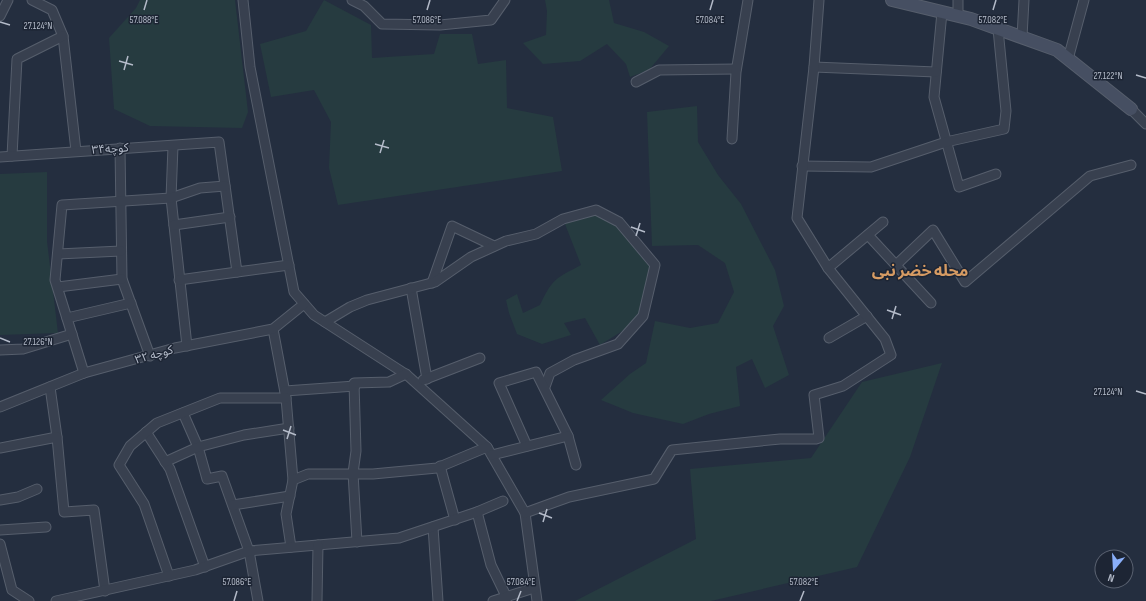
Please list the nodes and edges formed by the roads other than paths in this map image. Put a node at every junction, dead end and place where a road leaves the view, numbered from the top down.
1 (8, 0) edge
2 (32, 0) edge
3 (243, 0) edge
4 (352, 0) edge
5 (505, 0) edge
6 (748, 0) edge
7 (819, 0) edge
8 (896, 0) edge
9 (958, 0) edge
10 (1024, 0) edge
11 (1084, 0) edge
12 (51, 4) edge
13 (942, 12) junction
14 (0, 16) edge
15 (958, 16) junction
16 (998, 29) junction
17 (62, 36) junction
18 (1022, 37) junction
19 (1068, 59) junction
20 (814, 66) junction
21 (736, 69) junction
22 (936, 72) junction
23 (636, 82) dead end
24 (1131, 109) joint
25 (1146, 124) edge
26 (732, 140) dead end
27 (946, 142) junction
28 (173, 146) junction
29 (120, 148) junction
30 (76, 151) junction
31 (12, 156) junction
32 (0, 157) edge
33 (1131, 165) dead end
34 (802, 166) junction
35 (996, 174) dead end
36 (225, 186) junction
37 (171, 198) junction
38 (120, 200) junction
39 (230, 217) junction
40 (883, 222) dead end
41 (174, 225) junction
42 (868, 235) junction
43 (494, 246) junction
44 (121, 251) junction
45 (58, 254) junction
46 (289, 264) junction
47 (896, 265) junction
48 (828, 268) junction
49 (237, 272) junction
50 (122, 279) junction
51 (179, 280) junction
52 (432, 283) junction
53 (58, 287) junction
54 (411, 288) junction
55 (131, 303) junction
56 (931, 303) dead end
57 (304, 304) junction
58 (867, 316) junction
59 (67, 318) junction
60 (325, 322) junction
61 (274, 329) junction
62 (72, 334) junction
63 (829, 338) dead end
64 (187, 346) junction
65 (0, 350) edge
66 (150, 356) junction
67 (480, 358) dead end
68 (84, 373) junction
69 (406, 374) junction
70 (427, 379) junction
71 (416, 383) junction
72 (354, 386) junction
73 (50, 387) junction
74 (545, 387) junction
75 (286, 395) junction
76 (0, 407) edge
77 (183, 413) junction
78 (289, 428) junction
79 (146, 432) junction
80 (568, 436) junction
81 (57, 437) junction
82 (527, 446) junction
83 (198, 447) junction
84 (0, 448) edge
85 (490, 451) junction
86 (165, 462) junction
87 (576, 465) dead end
88 (440, 466) junction
89 (353, 473) junction
90 (293, 480) junction
91 (37, 489) dead end
92 (290, 496) junction
93 (0, 500) edge
94 (503, 501) dead end
95 (232, 505) junction
96 (477, 512) junction
97 (525, 513) junction
98 (455, 520) junction
99 (46, 527) dead end
100 (433, 527) junction
101 (0, 530) edge
102 (357, 542) junction
103 (0, 544) edge
104 (318, 545) junction
105 (290, 547) junction
106 (249, 551) junction
107 (205, 567) junction
108 (169, 576) junction
109 (534, 588) junction
110 (105, 591) junction
111 (507, 598) junction
112 (81, 599) edge
113 (29, 601) edge
114 (56, 601) edge
115 (258, 601) edge
116 (317, 601) edge
117 (438, 601) edge
118 (493, 601) edge
119 (537, 601) edge

1 - 14 street
2 - 12 street
3 - 46 street
4 - 5 street
6 - 21 street
7 - 20 street
8 - 13 street
9 - 15 street
10 - 18 street
11 - 19 street
12 - 17 street
13 - 15 street
13 - 22 street
15 - 16 street
16 - 18 street
16 - 27 street
17 - 30 street
17 - 31 street
18 - 19 street
19 - 24 street
20 - 22 street
20 - 34 street
21 - 23 street
21 - 26 street
22 - 27 street
24 - 25 street
27 - 34 street
27 - 35 street
28 - 29 street, کوچه۳۴
28 - 36 street, کوچه۳۴
28 - 37 street
29 - 30 street, کوچه۳۴
29 - 38 street
30 - 31 street, کوچه۳۴
31 - 32 street, کوچه۳۴
33 - 47 street
34 - 48 street
36 - 37 street
36 - 39 street
37 - 38 street
37 - 41 street
38 - 44 street
38 - 45 street
39 - 41 street
39 - 49 street
40 - 42 street
41 - 51 street
42 - 47 street
42 - 48 street
43 - 52 street
43 - 52 street
43 - 74 street
44 - 45 street
44 - 50 street
45 - 53 street
46 - 49 street
46 - 57 street
47 - 56 street
48 - 58 street
49 - 51 street
50 - 53 street
50 - 55 street
51 - 64 street
52 - 54 street
53 - 59 street
54 - 60 street
54 - 70 street
55 - 59 street
55 - 66 street
57 - 60 street
57 - 61 street, کوچه ۳۲
58 - 63 street
58 - 97 street
59 - 62 street
60 - 69 street
61 - 64 street, کوچه ۳۲
61 - 75 street
62 - 65 street
62 - 68 street
64 - 66 street, کوچه ۳۲
66 - 68 street, کوچه ۳۲
67 - 70 street
68 - 73 street, کوچه ۳۲
69 - 71 street
69 - 72 street
70 - 71 street
71 - 85 street
72 - 75 street
72 - 89 street
73 - 76 street, کوچه ۳۲
73 - 81 street
74 - 80 street
74 - 82 street
75 - 77 street
75 - 78 street
77 - 79 street
77 - 83 street
78 - 83 street
78 - 90 street
79 - 86 street
79 - 108 street
80 - 82 street
80 - 87 street
81 - 84 street
81 - 110 street
82 - 85 street
83 - 86 street
83 - 95 street
85 - 88 street
85 - 97 street
86 - 107 street
88 - 89 street
88 - 98 street
89 - 90 street
89 - 102 street
90 - 92 street
91 - 93 street
92 - 95 street
92 - 105 street
94 - 96 street
95 - 106 street
96 - 98 street
96 - 111 street
97 - 109 street
98 - 100 street
99 - 101 street
100 - 102 street
100 - 117 street
102 - 104 street
103 - 113 street
104 - 105 street
104 - 116 street
105 - 106 street
106 - 107 street
106 - 115 street
107 - 108 street
108 - 110 street
109 - 111 street
109 - 119 street
110 - 112 street
111 - 118 street
112 - 114 street

